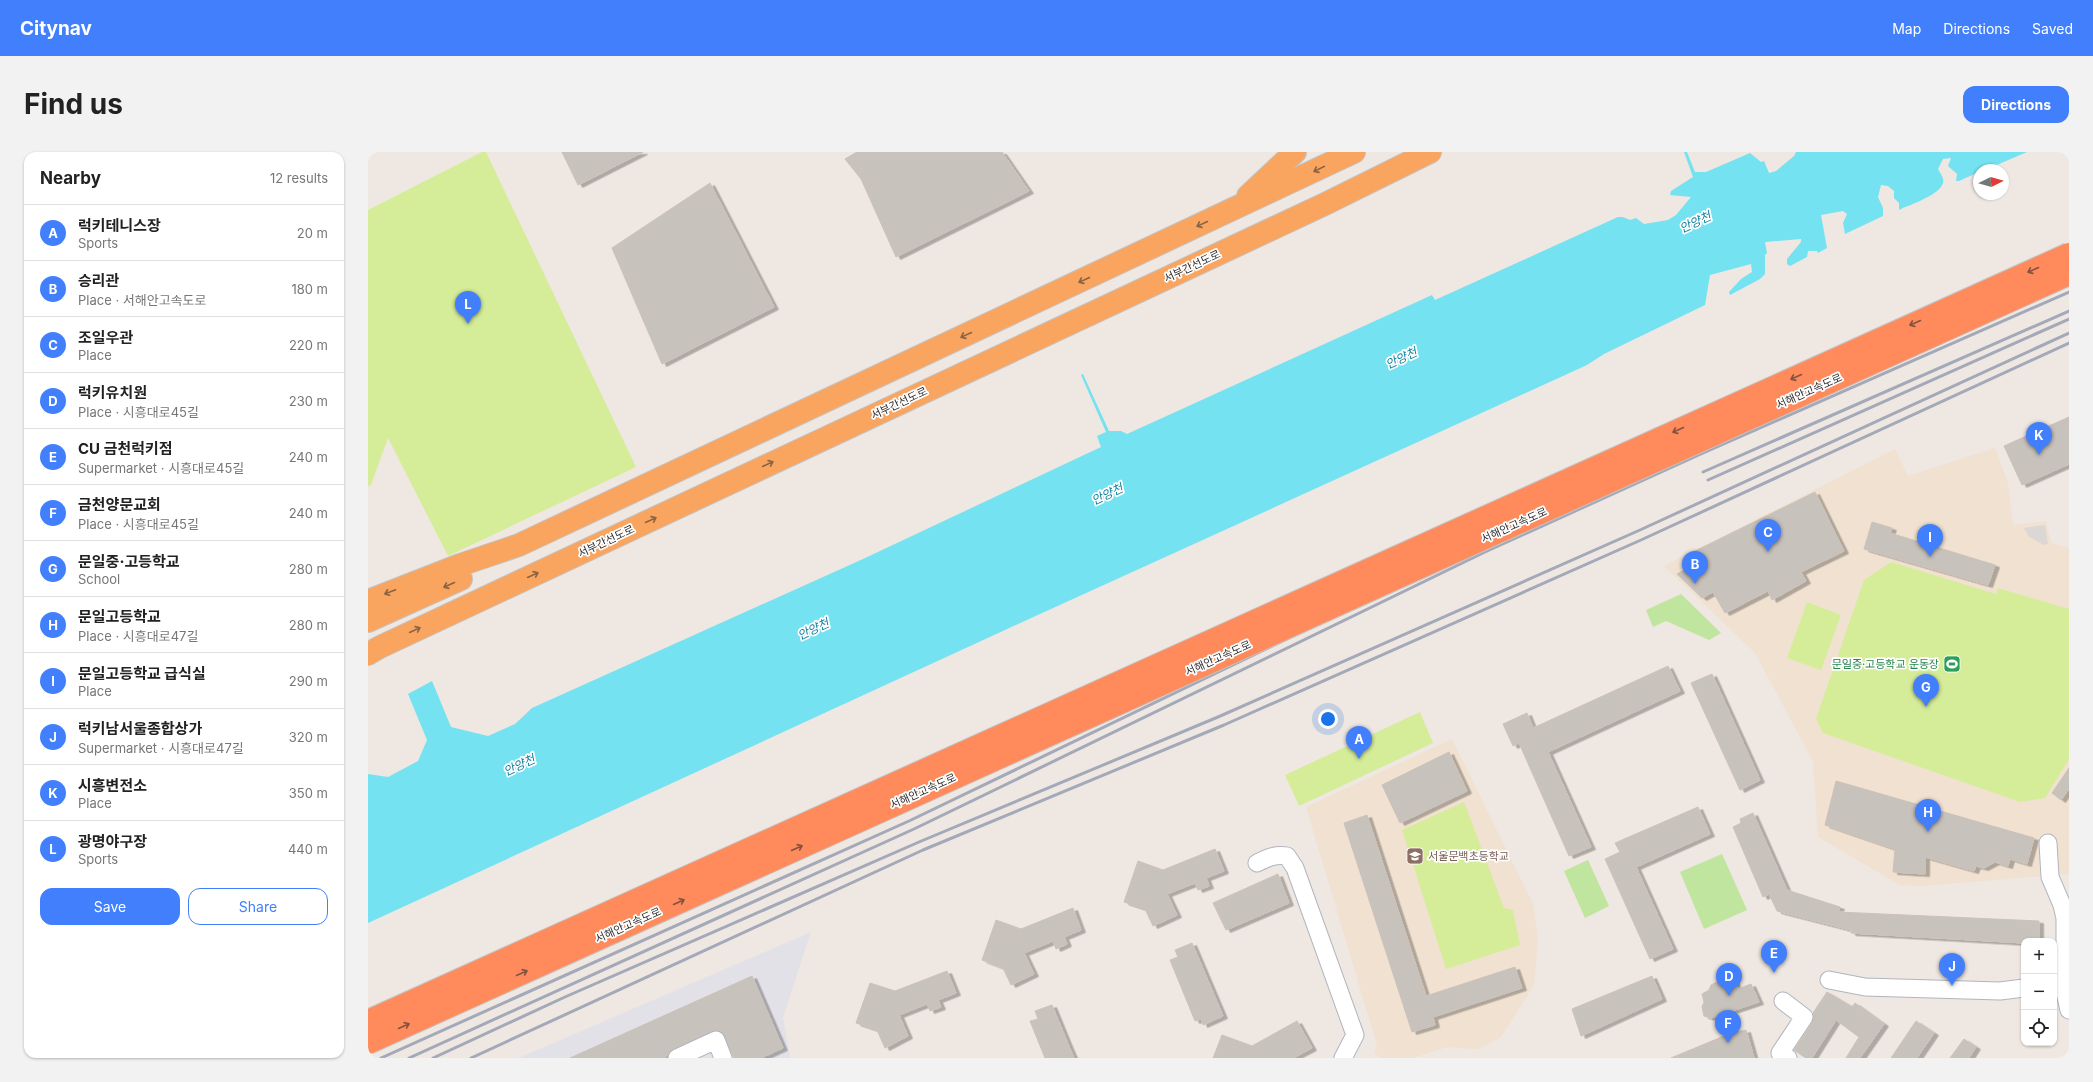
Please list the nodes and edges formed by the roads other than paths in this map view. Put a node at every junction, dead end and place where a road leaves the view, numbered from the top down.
1 (1295, 152) edge
2 (1354, 152) edge
3 (1430, 152) edge
4 (1236, 208) junction
5 (2069, 254) edge
6 (2069, 274) edge
7 (519, 544) junction
8 (368, 601) edge
9 (368, 622) edge
10 (372, 650) edge
11 (2048, 843) dead end
12 (1257, 863) dead end
13 (2068, 940) edge
14 (1829, 980) dead end
15 (2059, 983) edge
16 (2021, 988) edge
17 (1783, 1002) dead end
18 (2069, 1010) edge
19 (368, 1021) edge
20 (368, 1042) edge
21 (677, 1058) edge
22 (723, 1058) edge
23 (1343, 1058) edge
24 (1788, 1058) edge

1 - 4 highway
2 -> 4 highway
10 -> 3 highway, 서부간선도로
4 -> 7 highway
5 -> 19 highway, 서해안고속도로, bridge
20 -> 6 highway, 서해안고속도로, bridge
7 -> 8 highway
7 -> 9 highway
11 - 13 street
12 - 23 street
13 - 15 street
14 - 16 street
15 - 18 street
17 - 24 street
21 - 22 street

